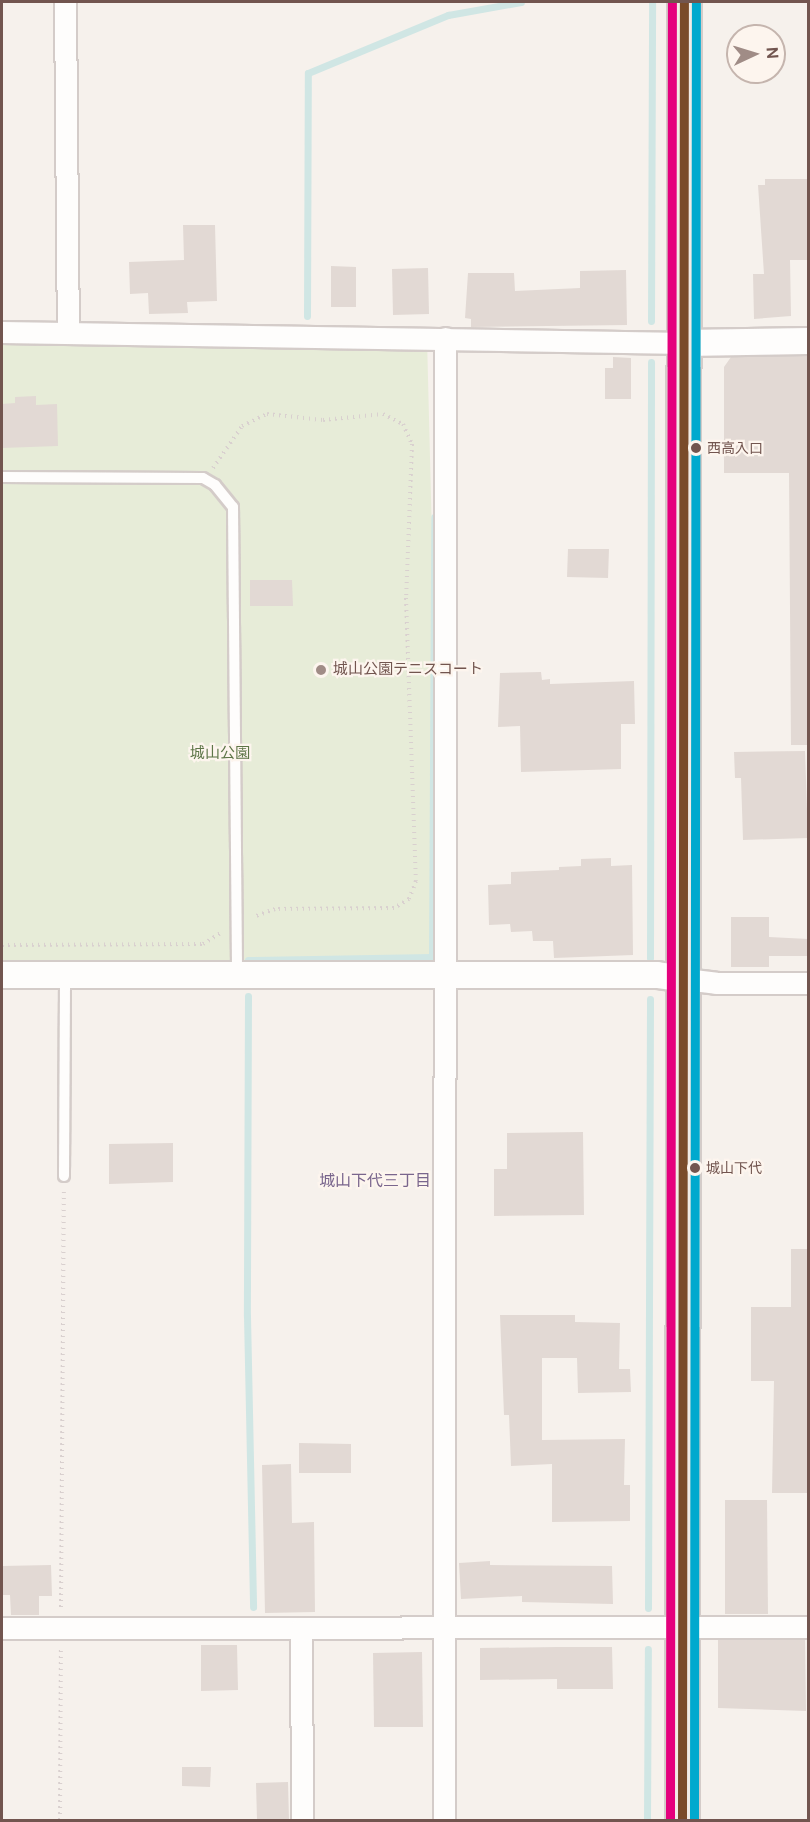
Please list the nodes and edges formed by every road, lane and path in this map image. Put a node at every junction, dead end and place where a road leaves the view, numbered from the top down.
1 (65, 2) edge
2 (684, 2) edge
3 (2, 332) edge
4 (68, 332) junction
5 (445, 338) junction
6 (808, 341) edge
7 (685, 343) junction
8 (2, 477) edge
9 (205, 479) junction
10 (237, 923) junction
11 (2, 945) edge
12 (2, 975) edge
13 (65, 975) junction
14 (237, 976) junction
15 (443, 976) junction
16 (685, 979) junction
17 (808, 983) edge
18 (64, 1176) joint
19 (808, 1627) edge
20 (2, 1628) edge
21 (61, 1628) junction
22 (302, 1628) junction
23 (446, 1628) junction
24 (681, 1629) junction
25 (60, 1821) edge
26 (302, 1821) edge
27 (444, 1821) edge
28 (682, 1821) edge

1 - 4 street
2 - 7 main road
3 - 4 street
4 - 5 street
5 - 7 street
5 - 15 street
6 - 7 street
7 - 16 main road
8 - 9 lane
9 - 10 lane
9 - 10 path
10 - 11 path
10 - 14 lane
12 - 13 street
13 - 14 street
13 - 18 lane
14 - 15 street
15 - 16 street
15 - 23 street
16 - 17 street
16 - 24 main road
18 - 21 path
19 - 24 street
20 - 21 street
21 - 22 street
21 - 25 path
22 - 23 street
22 - 26 street
23 - 24 street
23 - 27 street
24 - 28 main road

